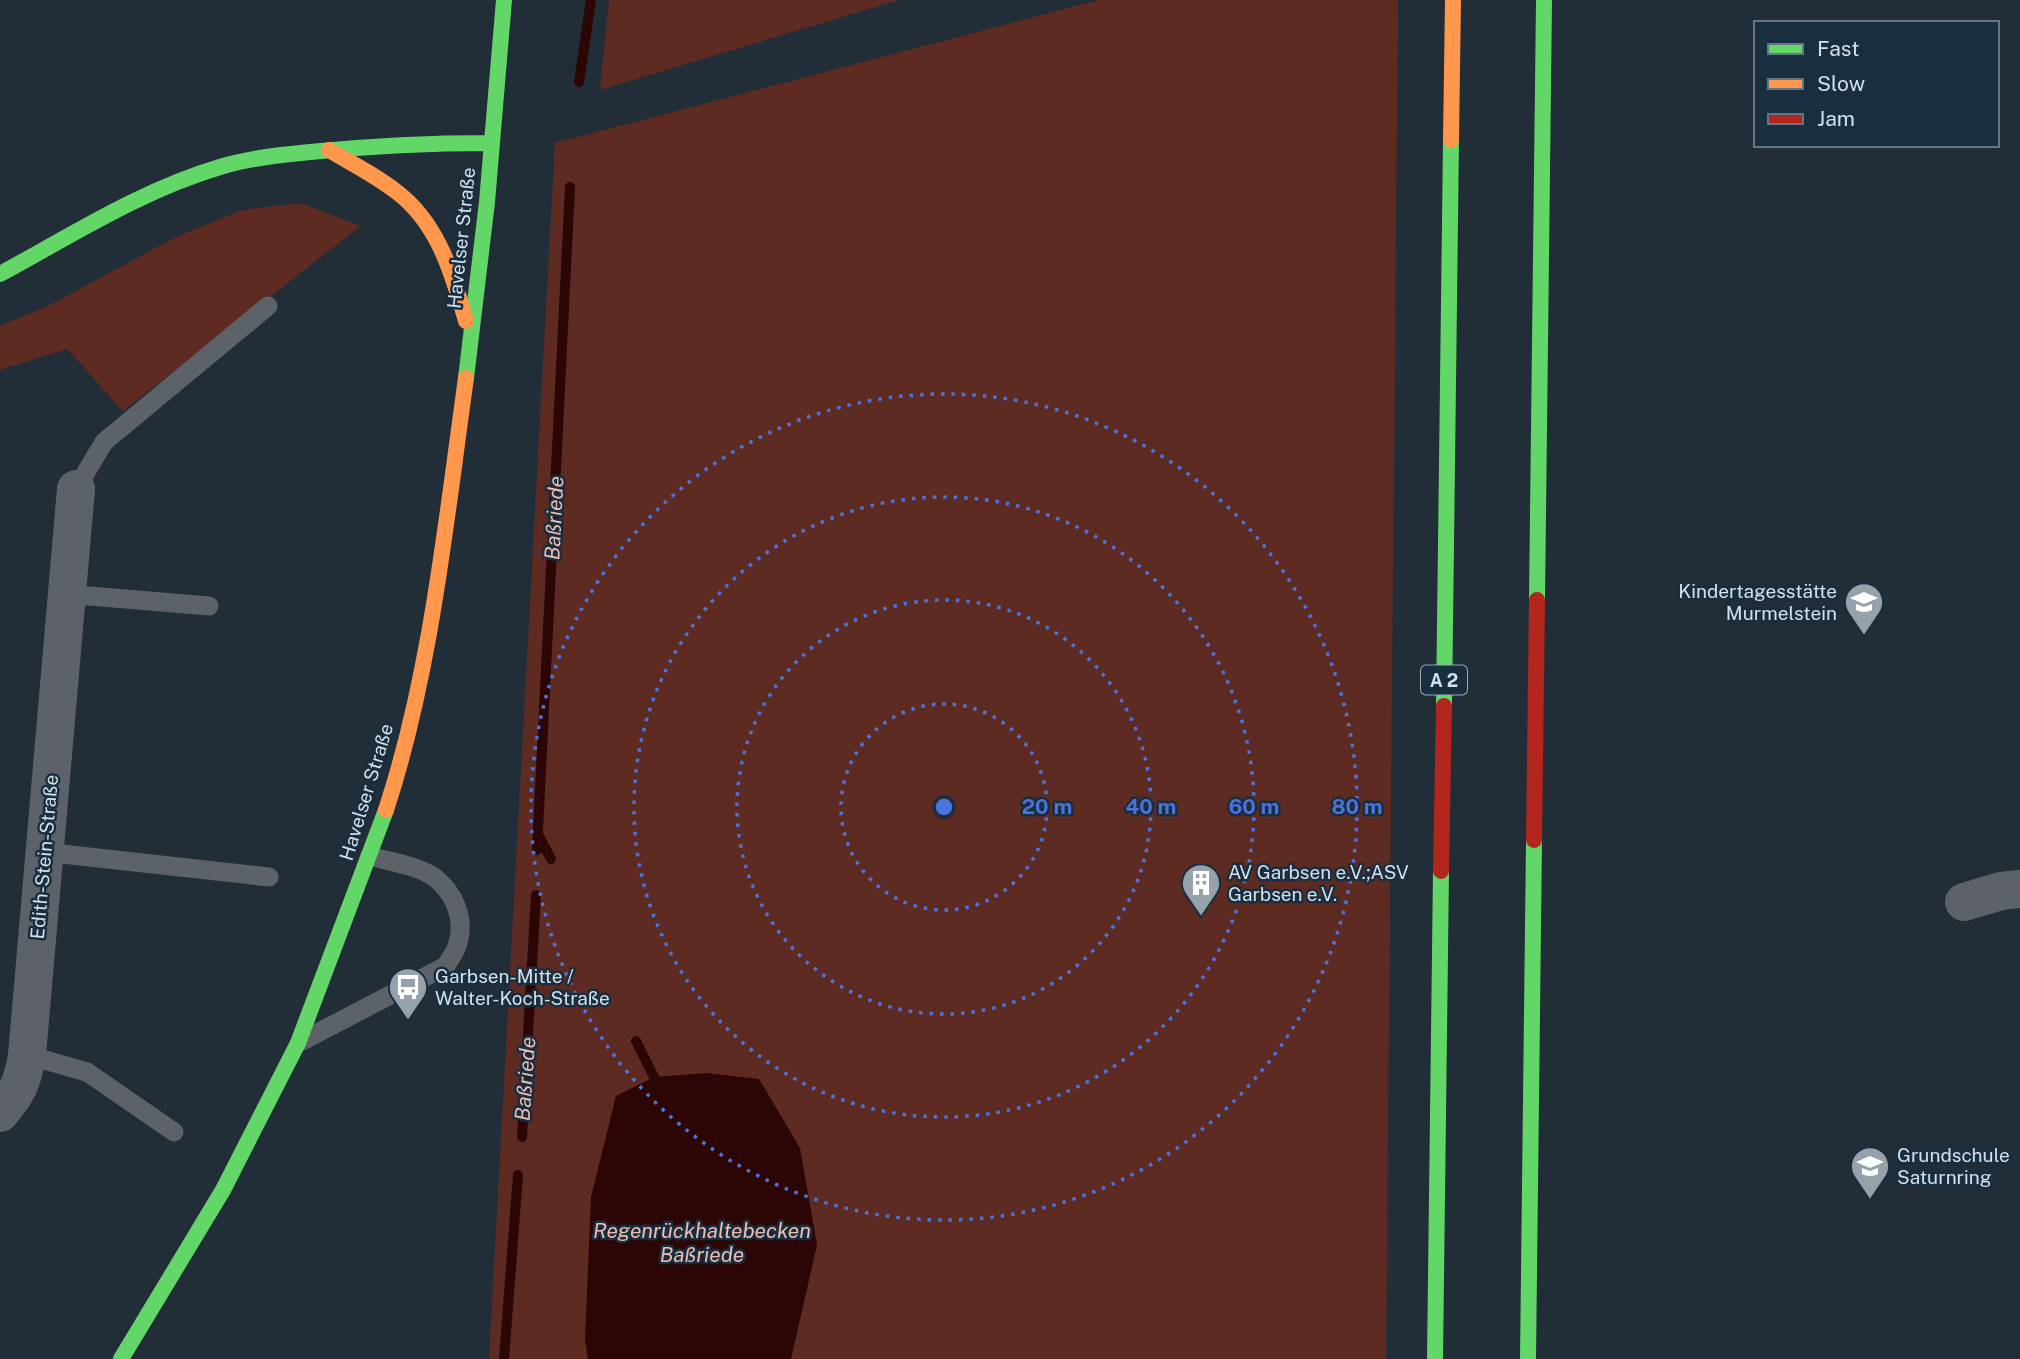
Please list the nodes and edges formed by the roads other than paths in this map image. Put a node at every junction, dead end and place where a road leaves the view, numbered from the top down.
1 (504, 0) edge
2 (1453, 0) edge
3 (1544, 0) edge
4 (491, 143) junction
5 (330, 150) junction
6 (0, 274) edge
7 (268, 306) dead end
8 (471, 338) junction
9 (76, 489) joint
10 (66, 594) junction
11 (209, 607) dead end
12 (44, 852) junction
13 (370, 856) junction
14 (268, 877) dead end
15 (2020, 889) edge
16 (1964, 902) dead end
17 (298, 1043) junction
18 (27, 1055) junction
19 (5, 1101) edge
20 (174, 1132) dead end
21 (121, 1359) edge
22 (1434, 1359) edge
23 (1528, 1359) edge

1 - 4 main road, Havelser Straße
2 - 22 main road, A 2
3 - 23 main road
4 - 5 main road
4 - 8 main road, Havelser Straße
5 - 6 main road
5 - 8 main road
7 - 9 lane
8 - 13 main road, Havelser Straße
9 - 10 street, Edith-Stein-Straße
10 - 11 lane
10 - 12 street, Edith-Stein-Straße
12 - 14 lane
12 - 18 street, Edith-Stein-Straße
13 - 17 main road, Havelser Straße
13 - 17 lane
15 - 16 street
17 - 21 main road, Havelser Straße
18 - 19 street, Edith-Stein-Straße
18 - 20 lane

